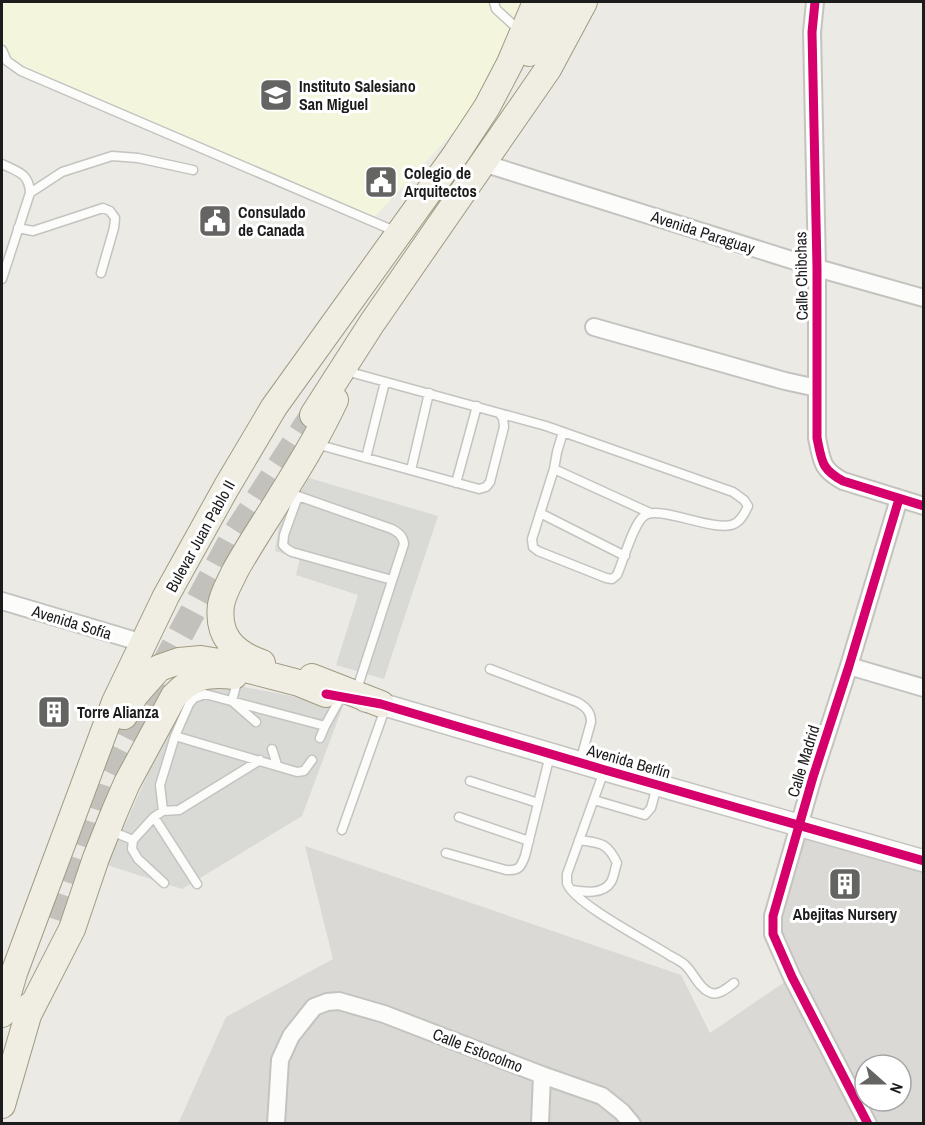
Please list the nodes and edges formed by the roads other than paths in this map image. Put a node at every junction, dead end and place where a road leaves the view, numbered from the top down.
1 (494, 2) edge
2 (536, 2) edge
3 (561, 2) edge
4 (584, 2) edge
5 (815, 2) edge
6 (524, 33) junction
7 (2, 51) edge
8 (488, 107) junction
9 (518, 113) junction
10 (483, 163) junction
11 (2, 164) edge
12 (193, 170) dead end
13 (30, 193) junction
14 (18, 228) junction
15 (400, 234) junction
16 (817, 268) junction
17 (101, 273) dead end
18 (2, 279) edge
19 (924, 298) edge
20 (594, 327) dead end
21 (349, 362) junction
22 (385, 382) junction
23 (817, 388) junction
24 (429, 393) junction
25 (477, 406) junction
26 (499, 413) junction
27 (313, 415) tunnel mouth
28 (563, 432) junction
29 (314, 443) junction
30 (366, 458) junction
31 (554, 469) junction
32 (411, 470) junction
33 (456, 483) junction
34 (291, 494) junction
35 (899, 499) junction
36 (924, 506) edge
37 (540, 513) junction
38 (650, 513) junction
39 (625, 556) junction
40 (392, 580) junction
41 (2, 601) edge
42 (143, 643) junction
43 (849, 666) junction
44 (490, 669) dead end
45 (924, 688) edge
46 (235, 689) junction
47 (341, 695) junction
48 (384, 705) junction
49 (256, 722) dead end
50 (325, 726) junction
51 (175, 736) junction
52 (320, 738) dead end
53 (272, 749) dead end
54 (550, 754) junction
55 (260, 760) junction
56 (312, 760) dead end
57 (580, 763) junction
58 (277, 765) junction
59 (605, 770) junction
60 (470, 781) dead end
61 (657, 785) junction
62 (594, 800) junction
63 (538, 802) junction
64 (163, 811) junction
65 (154, 817) junction
66 (459, 817) dead end
67 (799, 826) junction
68 (107, 830) junction
69 (342, 830) dead end
70 (133, 840) junction
71 (579, 840) junction
72 (529, 841) junction
73 (446, 853) dead end
74 (924, 861) edge
75 (164, 883) dead end
76 (197, 884) dead end
77 (572, 890) junction
78 (60, 921) tunnel mouth
79 (734, 983) dead end
80 (14, 1016) edge
81 (2, 1032) edge
82 (542, 1076) junction
83 (2, 1105) edge
84 (276, 1124) edge
85 (540, 1124) edge
86 (632, 1124) edge
87 (868, 1124) edge

1 - 6 lane
2 - 6 main road, Bulevar Juan Pablo II
3 - 8 main road, Bulevar Juan Pablo II
3 - 9 main road, Bulevar Juan Pablo II
4 - 9 main road, Bulevar Juan Pablo II
5 - 16 street, Calle Chibchas
6 - 8 main road, Bulevar Juan Pablo II
7 - 15 lane
8 - 15 main road, Bulevar Juan Pablo II
9 - 10 main road, Bulevar Juan Pablo II
10 - 16 street, Avenida Paraguay
10 - 21 main road, Bulevar Juan Pablo II
11 - 13 lane
12 - 13 lane
13 - 14 lane
14 - 17 lane
14 - 18 lane
15 - 42 main road, Bulevar Juan Pablo II
16 - 19 street, Avenida Paraguay
16 - 23 street, Calle Chibchas
20 - 23 street
21 - 22 lane
21 - 27 main road, Bulevar Juan Pablo II
21 - 29 main road
22 - 24 lane
22 - 30 lane
23 - 35 street, Calle Chibchas
24 - 25 lane
24 - 32 lane
25 - 26 lane
25 - 33 lane
26 - 28 lane
26 - 33 lane
28 - 31 lane
28 - 38 lane
29 - 30 lane
29 - 34 main road
30 - 32 lane
31 - 37 lane
31 - 38 lane
32 - 33 lane
34 - 40 lane
34 - 40 lane
34 - 47 main road
35 - 36 street, Calle Chibchas
35 - 43 street, Calle Madrid
37 - 39 lane
37 - 39 lane
38 - 39 lane
40 - 47 lane
41 - 42 street, Avenida Sofía
42 - 80 main road, Bulevar Juan Pablo II
43 - 45 street
43 - 67 street, Calle Madrid
44 - 57 lane
46 - 47 main road
46 - 49 lane
46 - 50 lane
46 - 51 lane
46 - 68 main road
47 - 48 main road
47 - 50 lane
47 - 81 main road
48 - 54 street, Avenida Berlín
48 - 69 lane
50 - 52 lane
51 - 55 lane
51 - 64 lane
53 - 58 lane
54 - 57 street, Avenida Berlín
54 - 63 lane
55 - 58 lane
55 - 64 lane
56 - 58 lane
57 - 59 street, Avenida Berlín
59 - 61 street, Avenida Berlín
59 - 62 lane
60 - 63 lane
61 - 62 lane
61 - 67 street, Avenida Berlín
62 - 71 lane
63 - 72 lane
64 - 65 lane
65 - 70 lane
65 - 76 lane
66 - 72 lane
67 - 74 street, Avenida Berlín
67 - 87 street, Calle Madrid
68 - 70 lane
68 - 80 main road
70 - 75 lane
71 - 77 lane
71 - 77 lane
72 - 73 lane
77 - 79 lane
78 - 80 main road, Bulevar Juan Pablo II
80 - 83 main road, Bulevar Juan Pablo II
82 - 84 street, Calle Estocolmo
82 - 85 street
82 - 86 street, Calle Estocolmo

